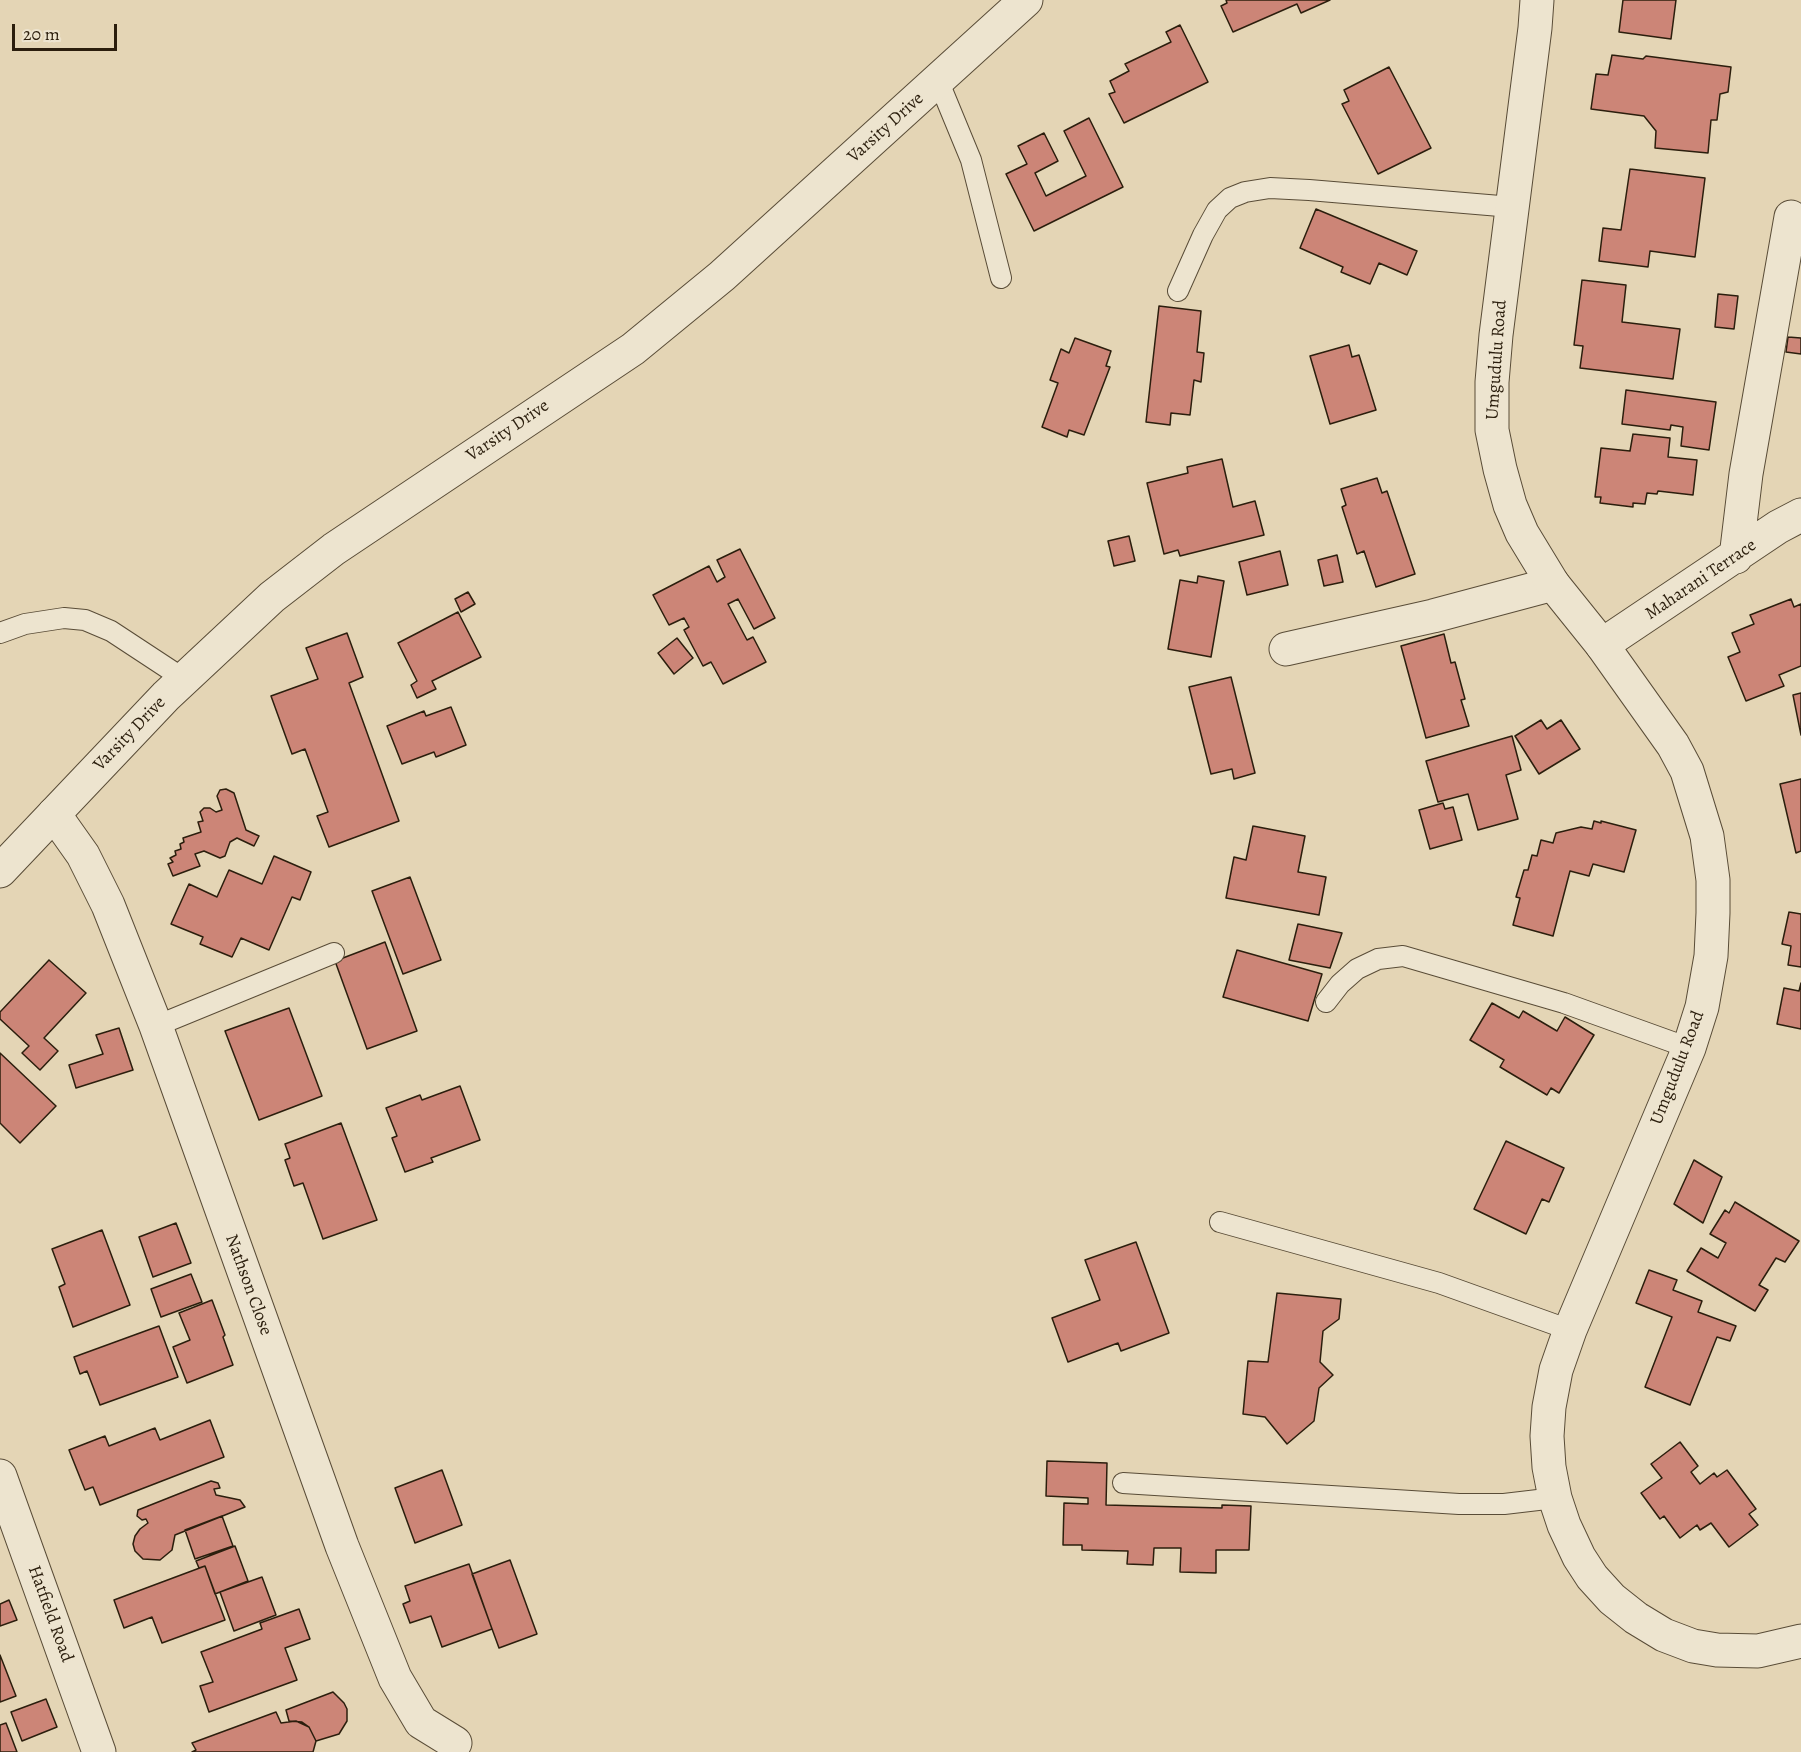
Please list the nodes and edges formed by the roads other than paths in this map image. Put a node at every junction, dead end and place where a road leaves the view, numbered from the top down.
1 (1026, 0) edge
2 (1537, 0) edge
3 (938, 80) junction
4 (1512, 207) junction
5 (1791, 217) dead end
6 (1001, 278) dead end
7 (1178, 291) dead end
8 (1801, 515) edge
9 (1736, 557) junction
10 (1553, 584) junction
11 (0, 633) edge
12 (1602, 645) junction
13 (1286, 649) dead end
14 (184, 679) junction
15 (54, 814) junction
16 (0, 871) edge
17 (334, 953) dead end
18 (1326, 1002) dead end
19 (156, 1026) junction
20 (1689, 1048) junction
21 (1220, 1222) dead end
22 (1570, 1330) junction
23 (0, 1476) edge
24 (1124, 1483) dead end
25 (1555, 1498) junction
26 (1801, 1641) edge
27 (455, 1743) dead end
28 (99, 1752) edge

1 - 3 street, Varsity Drive
2 - 4 street, Umgudulu Road
3 - 6 lane
3 - 14 street, Varsity Drive
4 - 7 lane
4 - 10 street, Umgudulu Road
5 - 9 street
8 - 9 street, Maharani Terrace
9 - 12 street, Maharani Terrace
10 - 12 street, Umgudulu Road
10 - 13 street
11 - 14 lane
12 - 20 street, Umgudulu Road
14 - 15 street, Varsity Drive
15 - 16 street, Varsity Drive
15 - 19 street, Nathson Close
17 - 19 lane
18 - 20 lane
19 - 27 street, Nathson Close
20 - 22 street, Umgudulu Road
21 - 22 lane
22 - 25 street, Umgudulu Road
23 - 28 street, Hatfield Road
24 - 25 lane
25 - 26 street, Umgudulu Road

